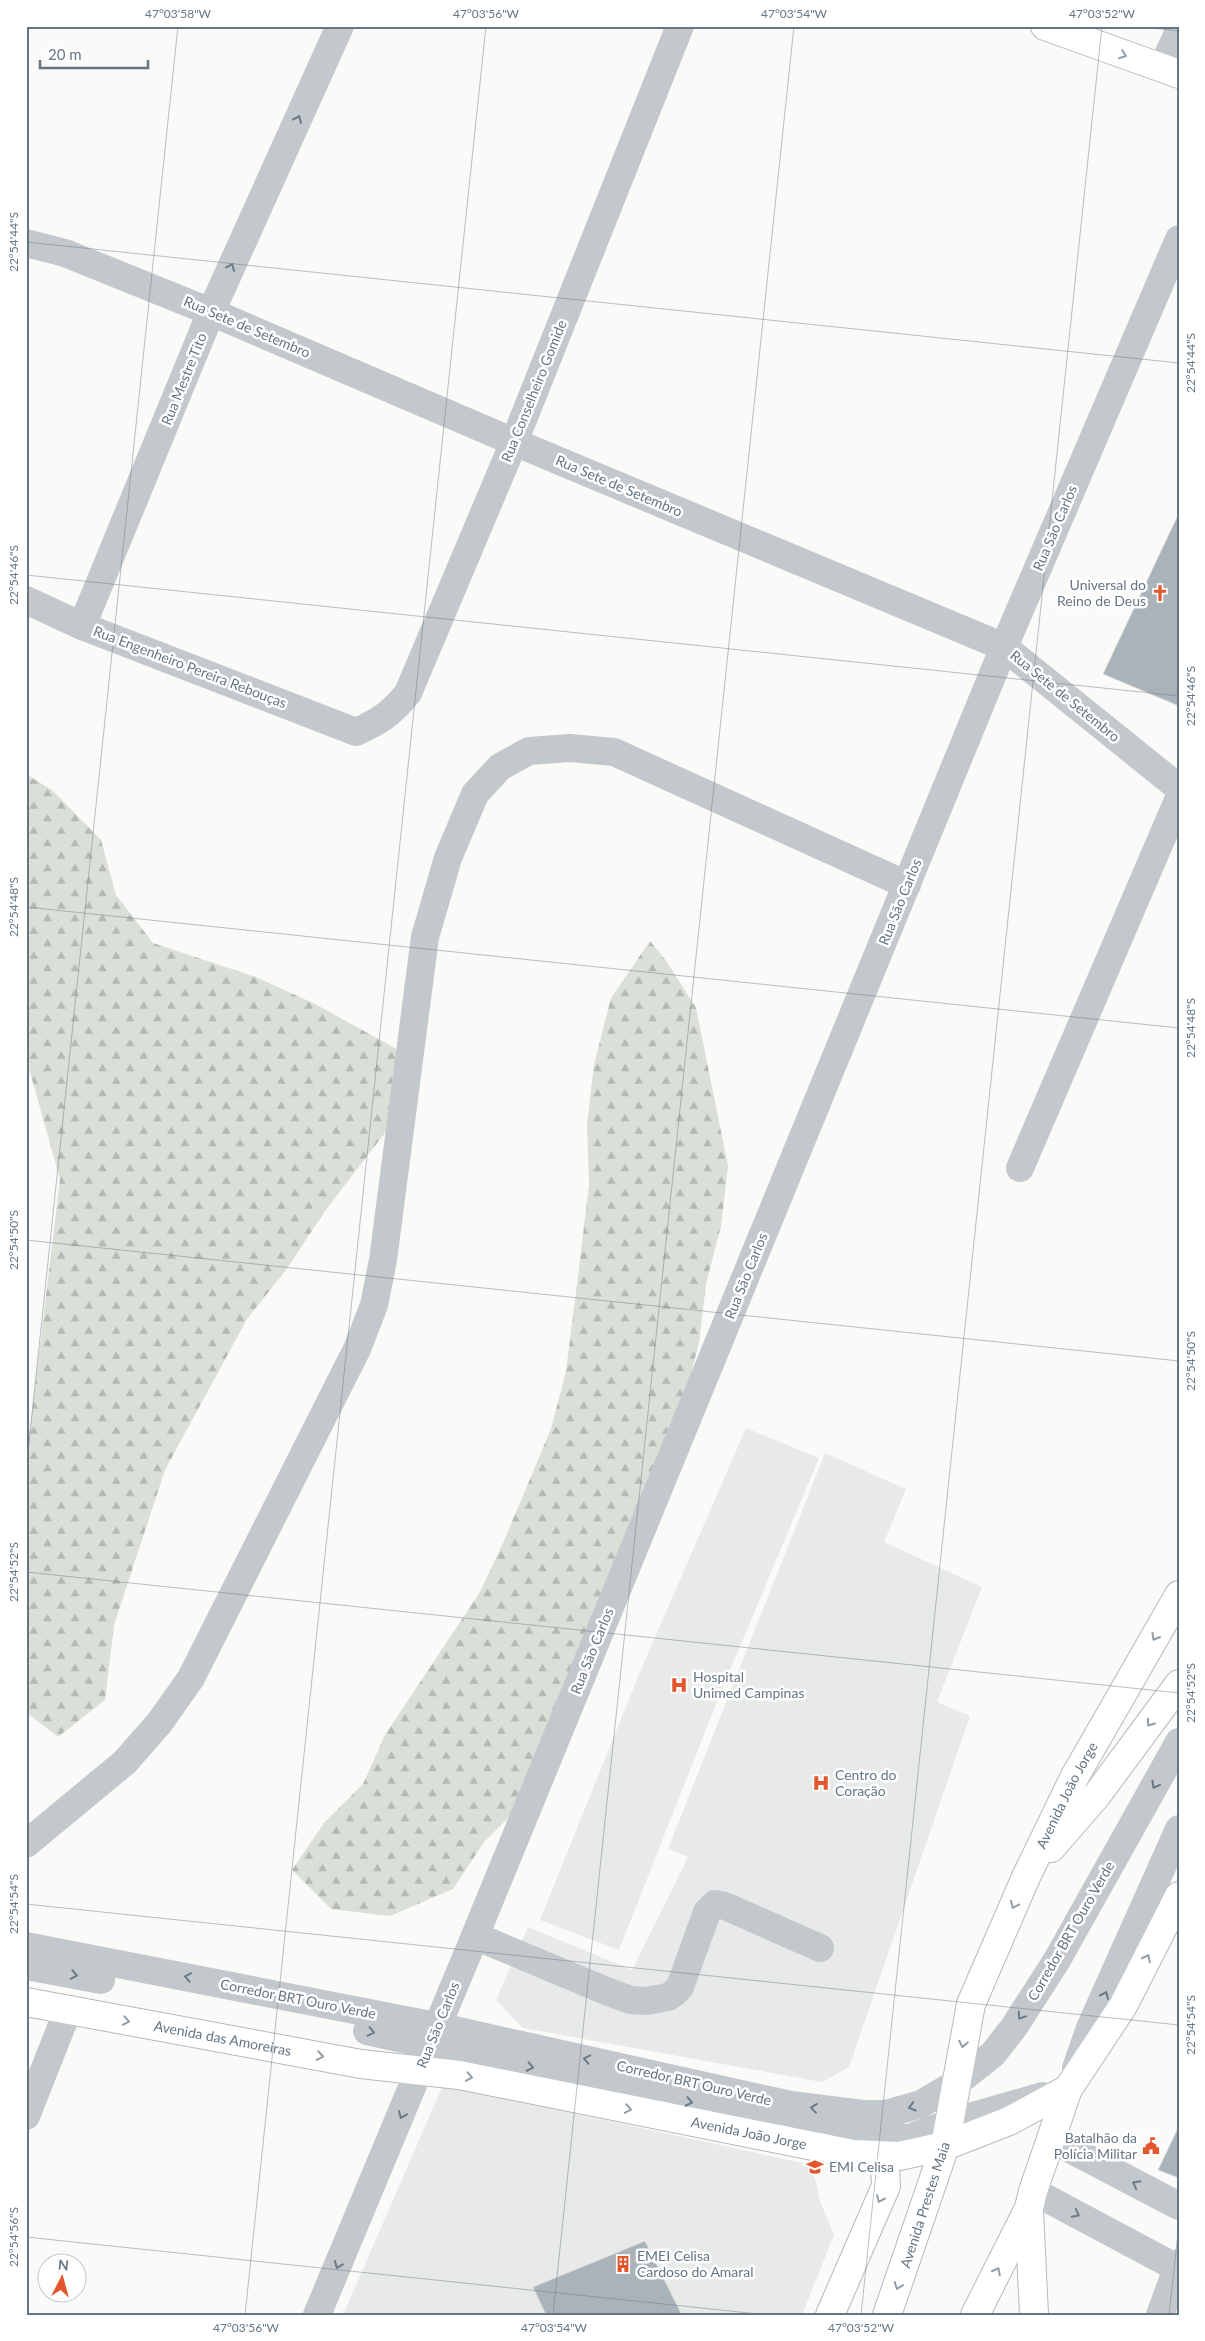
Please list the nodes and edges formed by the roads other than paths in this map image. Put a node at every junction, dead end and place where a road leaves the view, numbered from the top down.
1 (340, 26) edge
2 (680, 26) edge
3 (1045, 26) edge
4 (1179, 31) edge
5 (1170, 71) edge
6 (1179, 239) edge
7 (26, 243) edge
8 (211, 312) junction
9 (514, 442) junction
10 (26, 600) edge
11 (82, 626) junction
12 (1004, 647) junction
13 (356, 732) joint
14 (1179, 788) edge
15 (1179, 798) edge
16 (907, 885) junction
17 (1020, 1168) dead end
18 (1179, 1595) edge
19 (1179, 1684) edge
20 (1179, 1742) edge
21 (1179, 1828) edge
22 (26, 1844) edge
23 (1026, 1877) junction
24 (1179, 1896) edge
25 (475, 1936) junction
26 (26, 1946) edge
27 (820, 1948) dead end
28 (26, 1966) edge
29 (26, 2002) edge
30 (971, 2004) joint
31 (68, 2010) junction
32 (433, 2035) junction
33 (421, 2070) junction
34 (955, 2084) junction
35 (1068, 2089) junction
36 (26, 2116) edge
37 (947, 2134) junction
38 (1051, 2139) junction
39 (875, 2155) junction
40 (1031, 2200) junction
41 (1179, 2206) edge
42 (1178, 2266) edge
43 (317, 2315) edge
44 (830, 2315) edge
45 (887, 2315) edge
46 (975, 2315) edge
47 (1034, 2315) edge
48 (1160, 2315) edge

8 -> 1 street, Rua Mestre Tito
2 - 9 street, Rua Conselheiro Gomide
3 -> 5 main road
4 - 5 street
6 - 12 street, Rua São Carlos
7 - 8 street, Rua Sete de Setembro
8 - 9 street, Rua Sete de Setembro
8 - 11 street, Rua Mestre Tito
9 - 12 street, Rua Sete de Setembro
9 - 13 street, Rua Conselheiro Gomide
10 - 11 street, Rua Engenheiro Pereira Rebouças
11 - 13 street, Rua Engenheiro Pereira Rebouças
12 - 14 street, Rua Sete de Setembro
12 - 16 street, Rua São Carlos
15 - 17 street
16 - 22 street
16 - 25 street, Rua São Carlos
18 -> 23 main road, Avenida João Jorge
19 -> 23 main road
20 -> 34 street, Corredor BRT Ouro Verde
35 -> 21 street
23 -> 30 main road, Avenida João Jorge
35 -> 24 main road, Avenida João Jorge
25 - 27 street
25 - 32 street, Rua São Carlos
32 -> 26 street, Corredor BRT Ouro Verde
28 -> 32 street, Corredor BRT Ouro Verde
29 - 31 main road, Avenida das Amoreiras
30 -> 34 main road, Avenida Prestes Maia
31 -> 33 main road, Avenida das Amoreiras
31 - 36 street
32 - 33 street, Rua São Carlos
34 -> 32 street, Corredor BRT Ouro Verde
32 -> 37 street, Corredor BRT Ouro Verde
33 -> 39 main road, Avenida João Jorge
33 -> 43 street, Rua São Carlos
34 - 37 main road, Avenida Prestes Maia
35 - 37 main road, Avenida João Jorge
35 - 38 main road, Avenida João Jorge
37 - 39 main road, Avenida João Jorge
37 -> 45 main road, Avenida Prestes Maia
38 - 40 main road, Avenida João Jorge
41 -> 38 street
39 -> 44 main road
40 -> 42 street
46 -> 40 main road
40 - 47 main road
42 - 48 street

